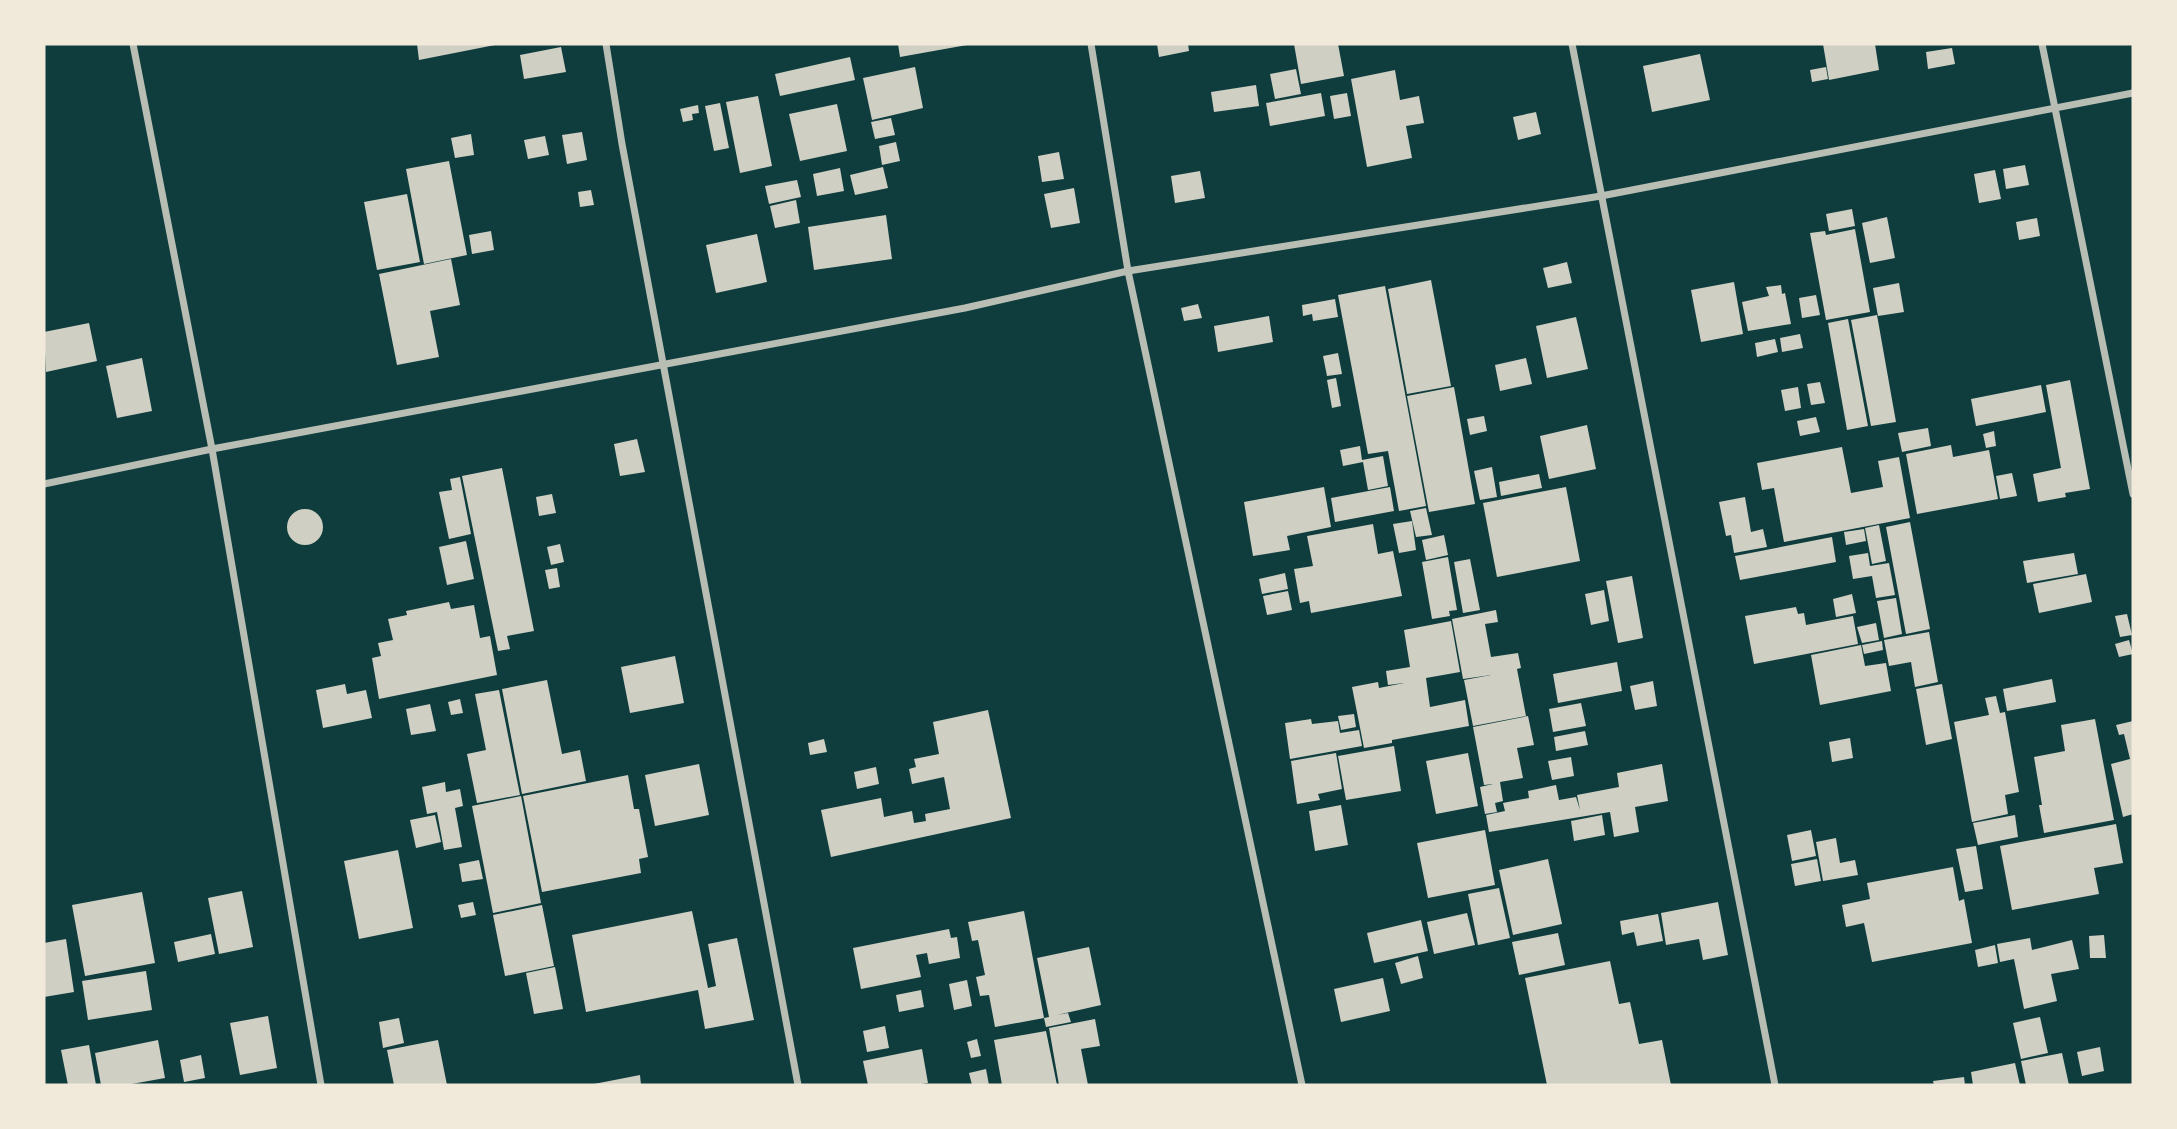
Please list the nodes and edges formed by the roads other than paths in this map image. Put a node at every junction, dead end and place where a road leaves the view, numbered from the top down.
1 (133, 44) edge
2 (606, 44) edge
3 (1091, 44) edge
4 (1572, 44) edge
5 (2042, 44) edge
6 (2133, 93) edge
7 (2053, 108) junction
8 (1601, 196) junction
9 (1128, 271) junction
10 (666, 366) junction
11 (212, 449) junction
12 (44, 484) edge
13 (2133, 494) edge
14 (321, 1085) edge
15 (798, 1085) edge
16 (1301, 1085) edge
17 (1775, 1085) edge

1 - 11 street
2 - 10 street
3 - 9 street
4 - 8 street
5 - 7 street
6 - 7 street
7 - 8 street
7 - 13 street
8 - 9 street
8 - 17 street
9 - 10 street
9 - 16 street
10 - 11 street
10 - 15 street
11 - 12 street
11 - 14 street

